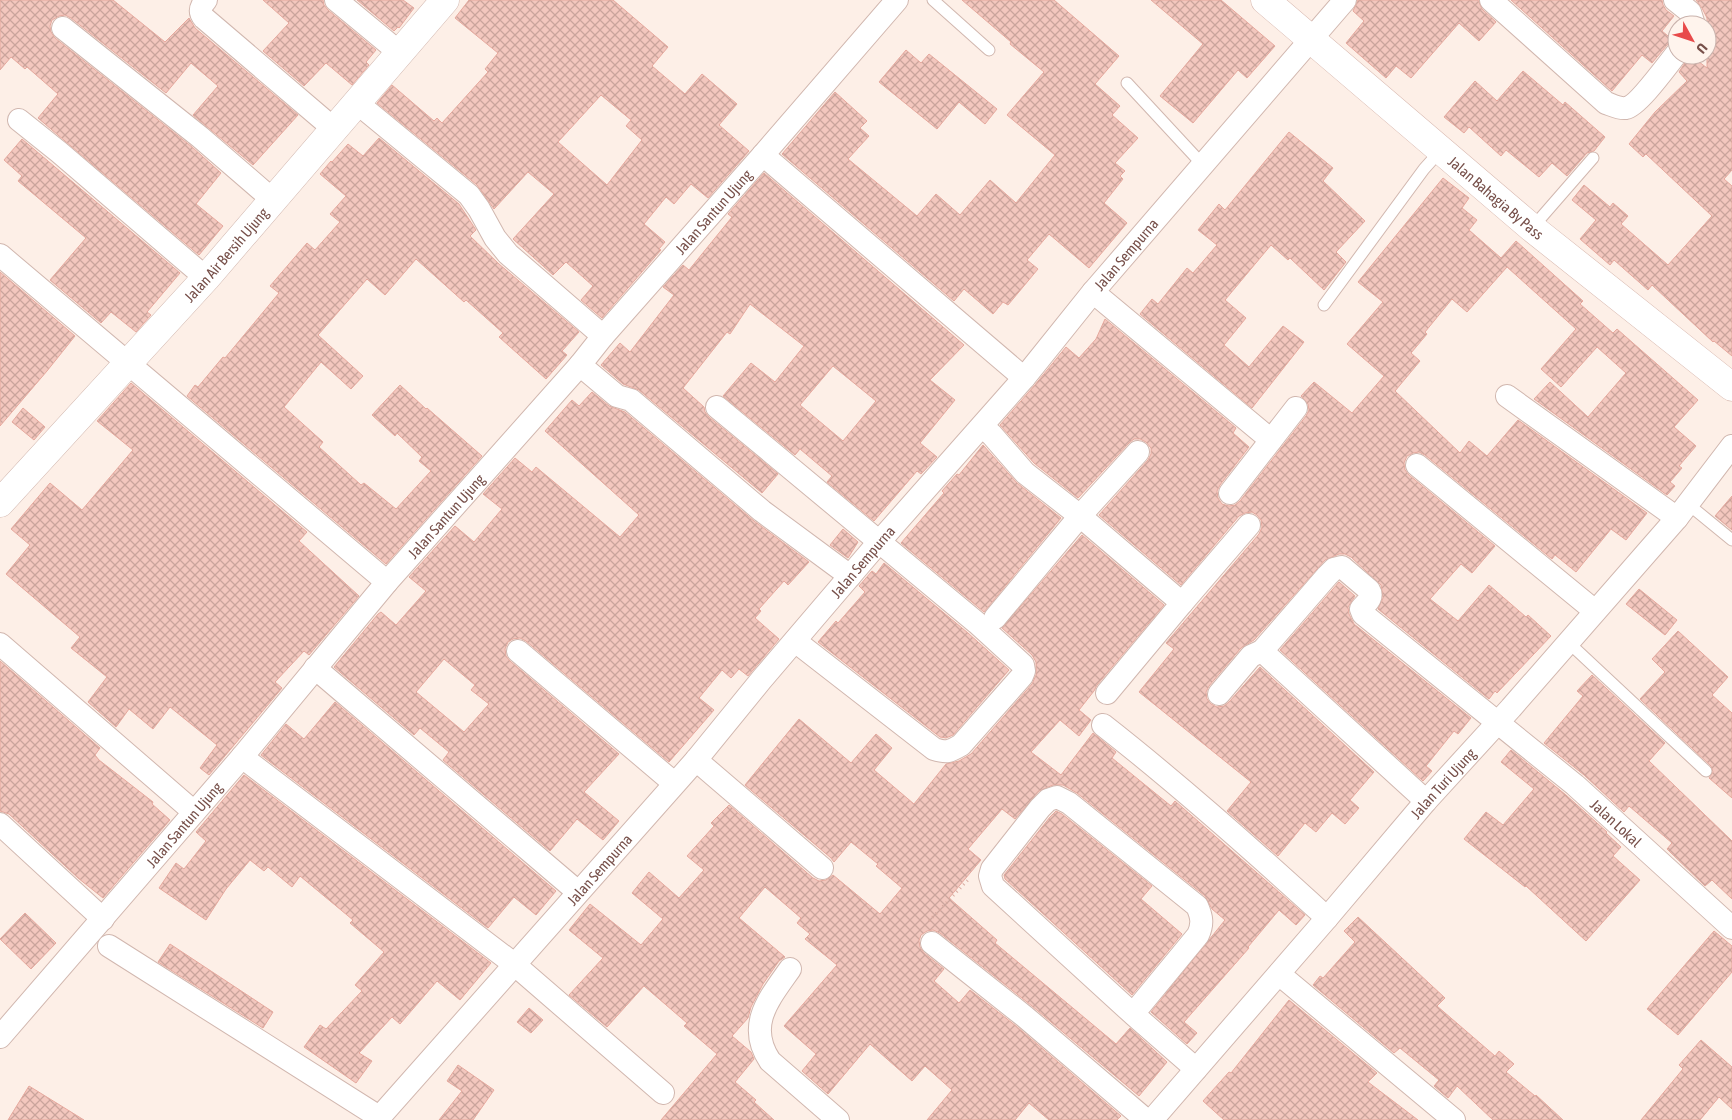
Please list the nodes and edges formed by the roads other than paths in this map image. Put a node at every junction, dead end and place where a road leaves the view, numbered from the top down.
1 (206, 0) edge
2 (336, 0) edge
3 (445, 0) edge
4 (897, 0) edge
5 (933, 0) edge
6 (1265, 0) edge
7 (1345, 0) edge
8 (1491, 0) edge
9 (1675, 0) edge
10 (1691, 15) edge
11 (63, 28) dead end
12 (1312, 40) junction
13 (990, 50) dead end
14 (400, 53) junction
15 (1667, 65) edge
16 (1127, 83) dead end
17 (356, 102) junction
18 (19, 120) dead end
19 (334, 129) junction
20 (1441, 150) junction
21 (764, 155) junction
22 (1593, 158) dead end
23 (1203, 165) junction
24 (272, 200) junction
25 (1532, 228) junction
26 (0, 255) edge
27 (206, 278) junction
28 (1093, 292) junction
29 (1324, 305) dead end
30 (603, 336) junction
31 (127, 364) junction
32 (580, 365) junction
33 (1024, 378) junction
34 (1732, 387) edge
35 (1507, 396) dead end
36 (717, 407) dead end
37 (1296, 408) dead end
38 (982, 426) junction
39 (1271, 440) junction
40 (1732, 446) edge
41 (1138, 452) dead end
42 (1417, 465) dead end
43 (1230, 493) dead end
44 (0, 503) edge
45 (1683, 511) junction
46 (1080, 516) junction
47 (1250, 525) dead end
48 (1732, 540) edge
49 (880, 542) junction
50 (850, 576) junction
51 (387, 582) junction
52 (1182, 603) junction
53 (1595, 611) junction
54 (995, 618) dead end
55 (795, 641) junction
56 (1568, 642) junction
57 (0, 644) edge
58 (518, 651) dead end
59 (1262, 652) junction
60 (315, 668) junction
61 (1108, 693) dead end
62 (1219, 694) dead end
63 (1497, 722) junction
64 (1103, 725) dead end
65 (242, 757) junction
66 (696, 760) junction
67 (1706, 771) dead end
68 (674, 783) junction
69 (1426, 801) junction
70 (194, 812) junction
71 (0, 824) edge
72 (822, 868) dead end
73 (578, 892) junction
74 (1327, 918) junction
75 (104, 919) junction
76 (1732, 928) edge
77 (932, 943) road end
78 (110, 946) dead end
79 (514, 964) junction
80 (790, 969) dead end
81 (1279, 974) junction
82 (1133, 1014) junction
83 (0, 1037) edge
84 (1196, 1068) junction
85 (663, 1093) dead end
86 (378, 1119) edge
87 (838, 1120) edge
88 (1146, 1120) edge
89 (1152, 1120) edge
90 (1454, 1120) edge

1 - 19 street
2 - 14 street
3 - 14 street, Jalan Air Bersih Ujung
4 - 21 street, Jalan Santun Ujung
5 - 13 lane
6 - 12 street, Jalan Bahagia By Pass
7 - 12 street, Jalan Sempurna
8 - 15 street
9 - 10 street
11 - 24 street
12 - 20 street, Jalan Bahagia By Pass
12 - 23 street, Jalan Sempurna
14 - 17 street, Jalan Air Bersih Ujung
16 - 23 lane
17 - 19 street, Jalan Air Bersih Ujung
17 - 30 street
18 - 27 street
19 - 24 street, Jalan Air Bersih Ujung
20 - 25 street, Jalan Bahagia By Pass
20 - 29 lane
21 - 30 street, Jalan Santun Ujung
21 - 33 street
22 - 25 lane
23 - 28 street, Jalan Sempurna
24 - 27 street, Jalan Air Bersih Ujung
25 - 34 street, Jalan Bahagia By Pass
26 - 31 street
27 - 31 street, Jalan Air Bersih Ujung
28 - 33 street, Jalan Sempurna
28 - 39 street
30 - 32 street, Jalan Santun Ujung
31 - 44 street, Jalan Air Bersih Ujung
31 - 51 street
32 - 50 street
32 - 51 street, Jalan Santun Ujung
33 - 38 street, Jalan Sempurna
35 - 45 street
36 - 49 street
37 - 39 street
38 - 46 street
38 - 49 street, Jalan Sempurna
39 - 43 street
40 - 45 street, Jalan Turi Ujung
41 - 46 street
42 - 53 street
45 - 48 lane
45 - 53 street, Jalan Turi Ujung
46 - 52 street
46 - 54 street
47 - 52 street
49 - 50 street, Jalan Sempurna
49 - 55 street
50 - 55 street, Jalan Sempurna
51 - 60 street, Jalan Santun Ujung
52 - 61 street
53 - 56 street, Jalan Turi Ujung
55 - 66 street, Jalan Sempurna
56 - 63 street, Jalan Turi Ujung
56 - 67 lane
57 - 70 street
58 - 68 street
59 - 62 street
59 - 63 street, Jalan Lokal
59 - 69 street
60 - 65 street, Jalan Santun Ujung
60 - 73 street
63 - 69 street, Jalan Turi Ujung
63 - 76 street, Jalan Lokal
64 - 74 street
65 - 70 street, Jalan Santun Ujung
65 - 79 street
66 - 68 street, Jalan Sempurna
66 - 72 street
68 - 73 street, Jalan Sempurna
69 - 74 street, Jalan Turi Ujung
70 - 75 street, Jalan Santun Ujung
71 - 75 street
73 - 79 street, Jalan Sempurna
74 - 81 street, Jalan Turi Ujung
75 - 83 street, Jalan Santun Ujung
77 - 88 street
78 - 86 street
79 - 85 street
79 - 86 street, Jalan Sempurna
80 - 87 street
81 - 84 street, Jalan Turi Ujung
81 - 90 street
82 - 82 street
82 - 84 street
84 - 89 street, Jalan Turi Ujung

